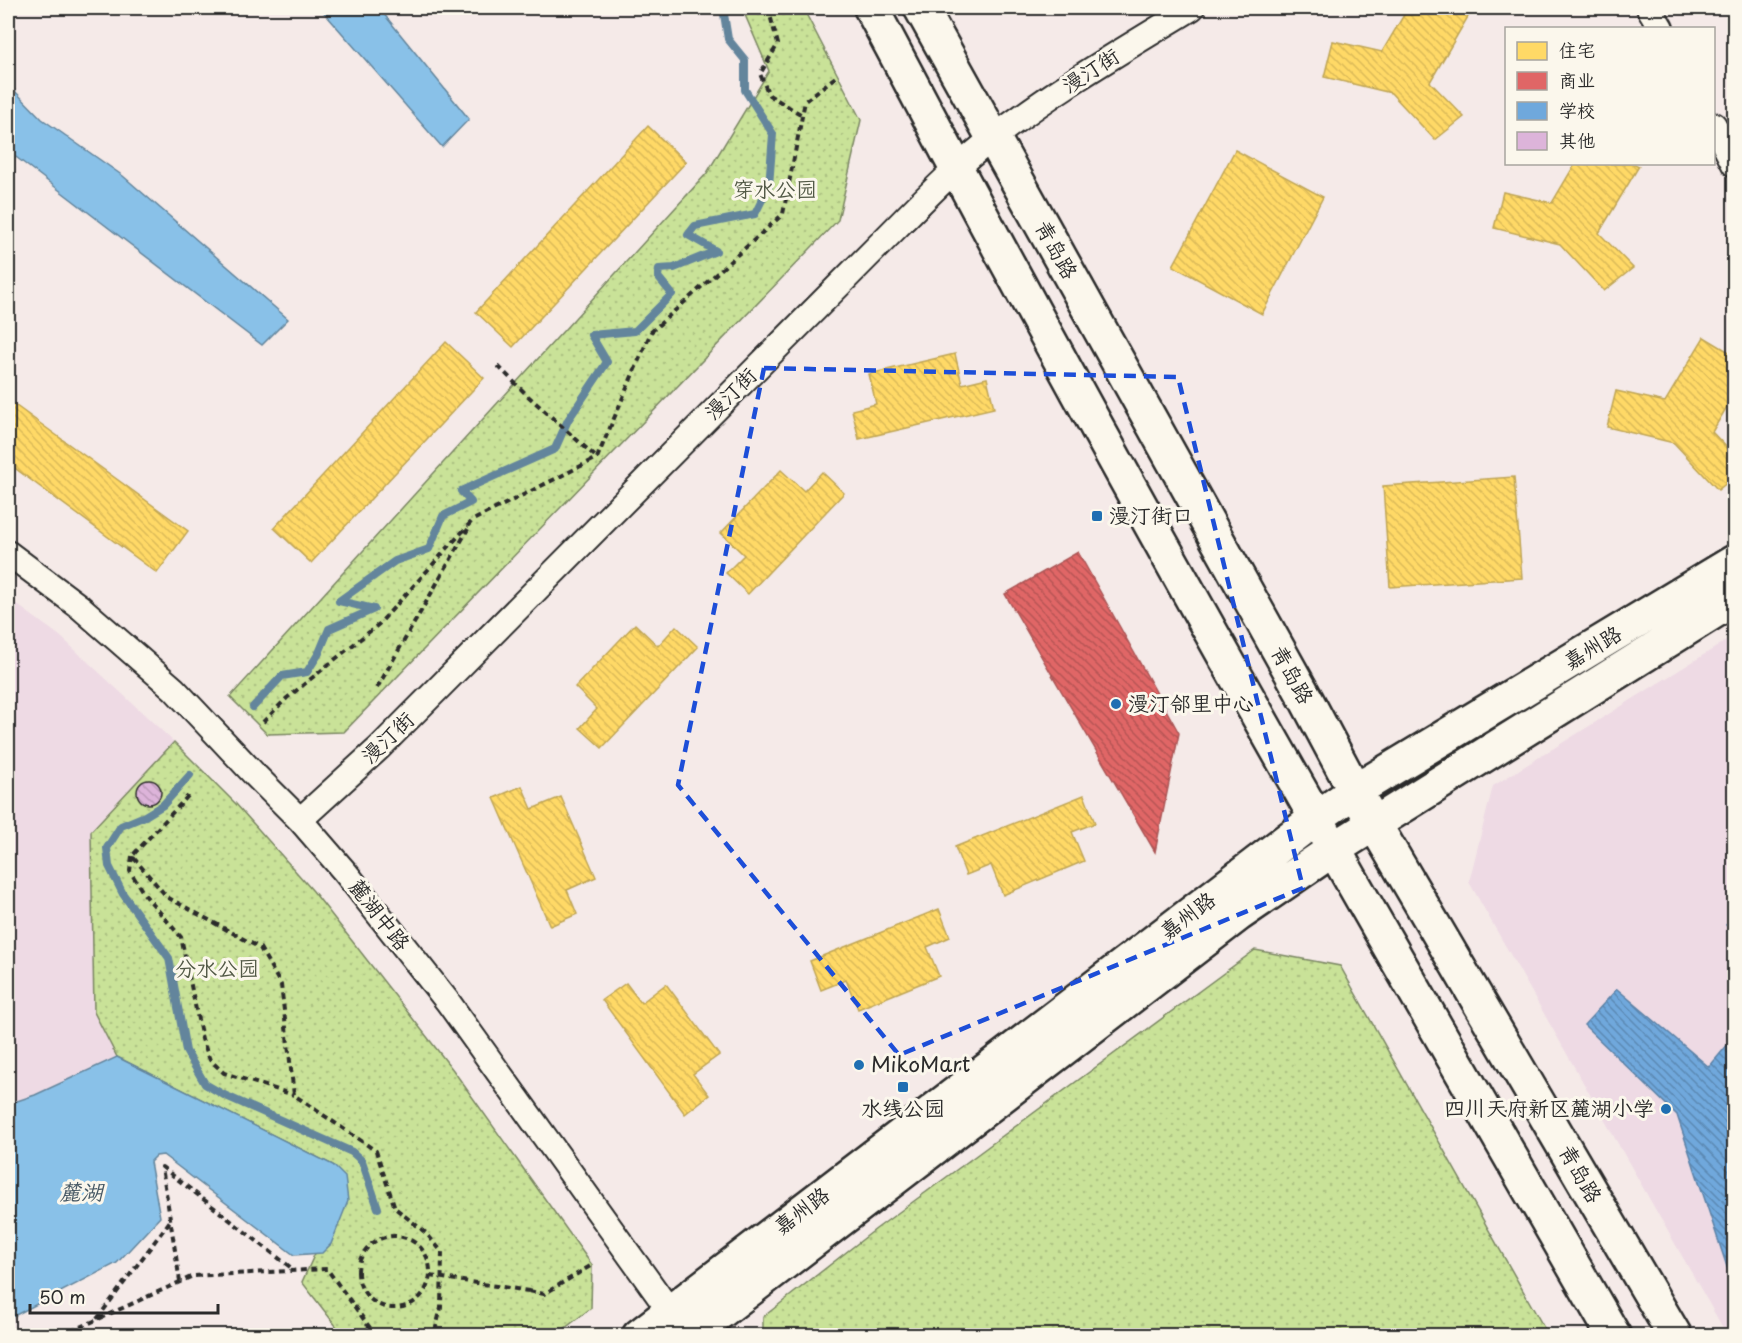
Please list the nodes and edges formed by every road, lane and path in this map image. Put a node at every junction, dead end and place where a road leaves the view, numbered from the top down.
1 (768, 8) edge
2 (871, 8) edge
3 (921, 8) edge
4 (1192, 8) edge
5 (1649, 8) edge
6 (1660, 27) edge
7 (838, 75) dead end
8 (802, 115) junction
9 (1715, 129) edge
10 (993, 138) junction
11 (1734, 164) edge
12 (957, 168) junction
13 (498, 366) dead end
14 (597, 458) junction
15 (473, 520) junction
16 (8, 553) edge
17 (1734, 562) edge
18 (1734, 599) edge
19 (377, 688) dead end
20 (263, 722) dead end
21 (1355, 791) junction
22 (188, 796) dead end
23 (1316, 818) junction
24 (300, 820) junction
25 (1375, 823) junction
26 (1334, 849) junction
27 (132, 856) junction
28 (294, 1095) junction
29 (170, 1221) junction
30 (592, 1265) dead end
31 (295, 1270) junction
32 (430, 1276) junction
33 (180, 1281) junction
34 (96, 1319) junction
35 (682, 1327) edge
36 (61, 1335) edge
37 (376, 1335) edge
38 (429, 1335) edge
39 (639, 1335) edge
40 (1614, 1335) edge
41 (1675, 1335) edge

1 - 8 path
2 - 12 main road
3 - 10 main road, 青岛路
4 - 10 street, 漫汀街
5 - 6 street
7 - 8 path
8 - 14 path
9 - 11 street
10 - 12 street, 漫汀街
10 - 21 main road, 青岛路
12 - 23 main road
12 - 24 street, 漫汀街
13 - 14 path
14 - 15 path
15 - 19 path
15 - 20 path
16 - 24 street, 麓湖中路
17 - 21 main road, 嘉州路
18 - 25 main road, 嘉州路
21 - 23 main road, 嘉州路
21 - 25 main road, 青岛路
22 - 27 path
23 - 26 main road
23 - 35 main road, 嘉州路
24 - 35 street, 麓湖中路
25 - 26 main road, 嘉州路
25 - 41 main road, 青岛路
26 - 35 main road, 嘉州路
26 - 40 main road
27 - 28 path
27 - 28 path
28 - 38 path
29 - 31 path
29 - 33 path
29 - 34 path
30 - 32 path, bridge
31 - 33 path
31 - 37 path
32 - 32 path
33 - 34 path
34 - 36 path
35 - 39 main road

